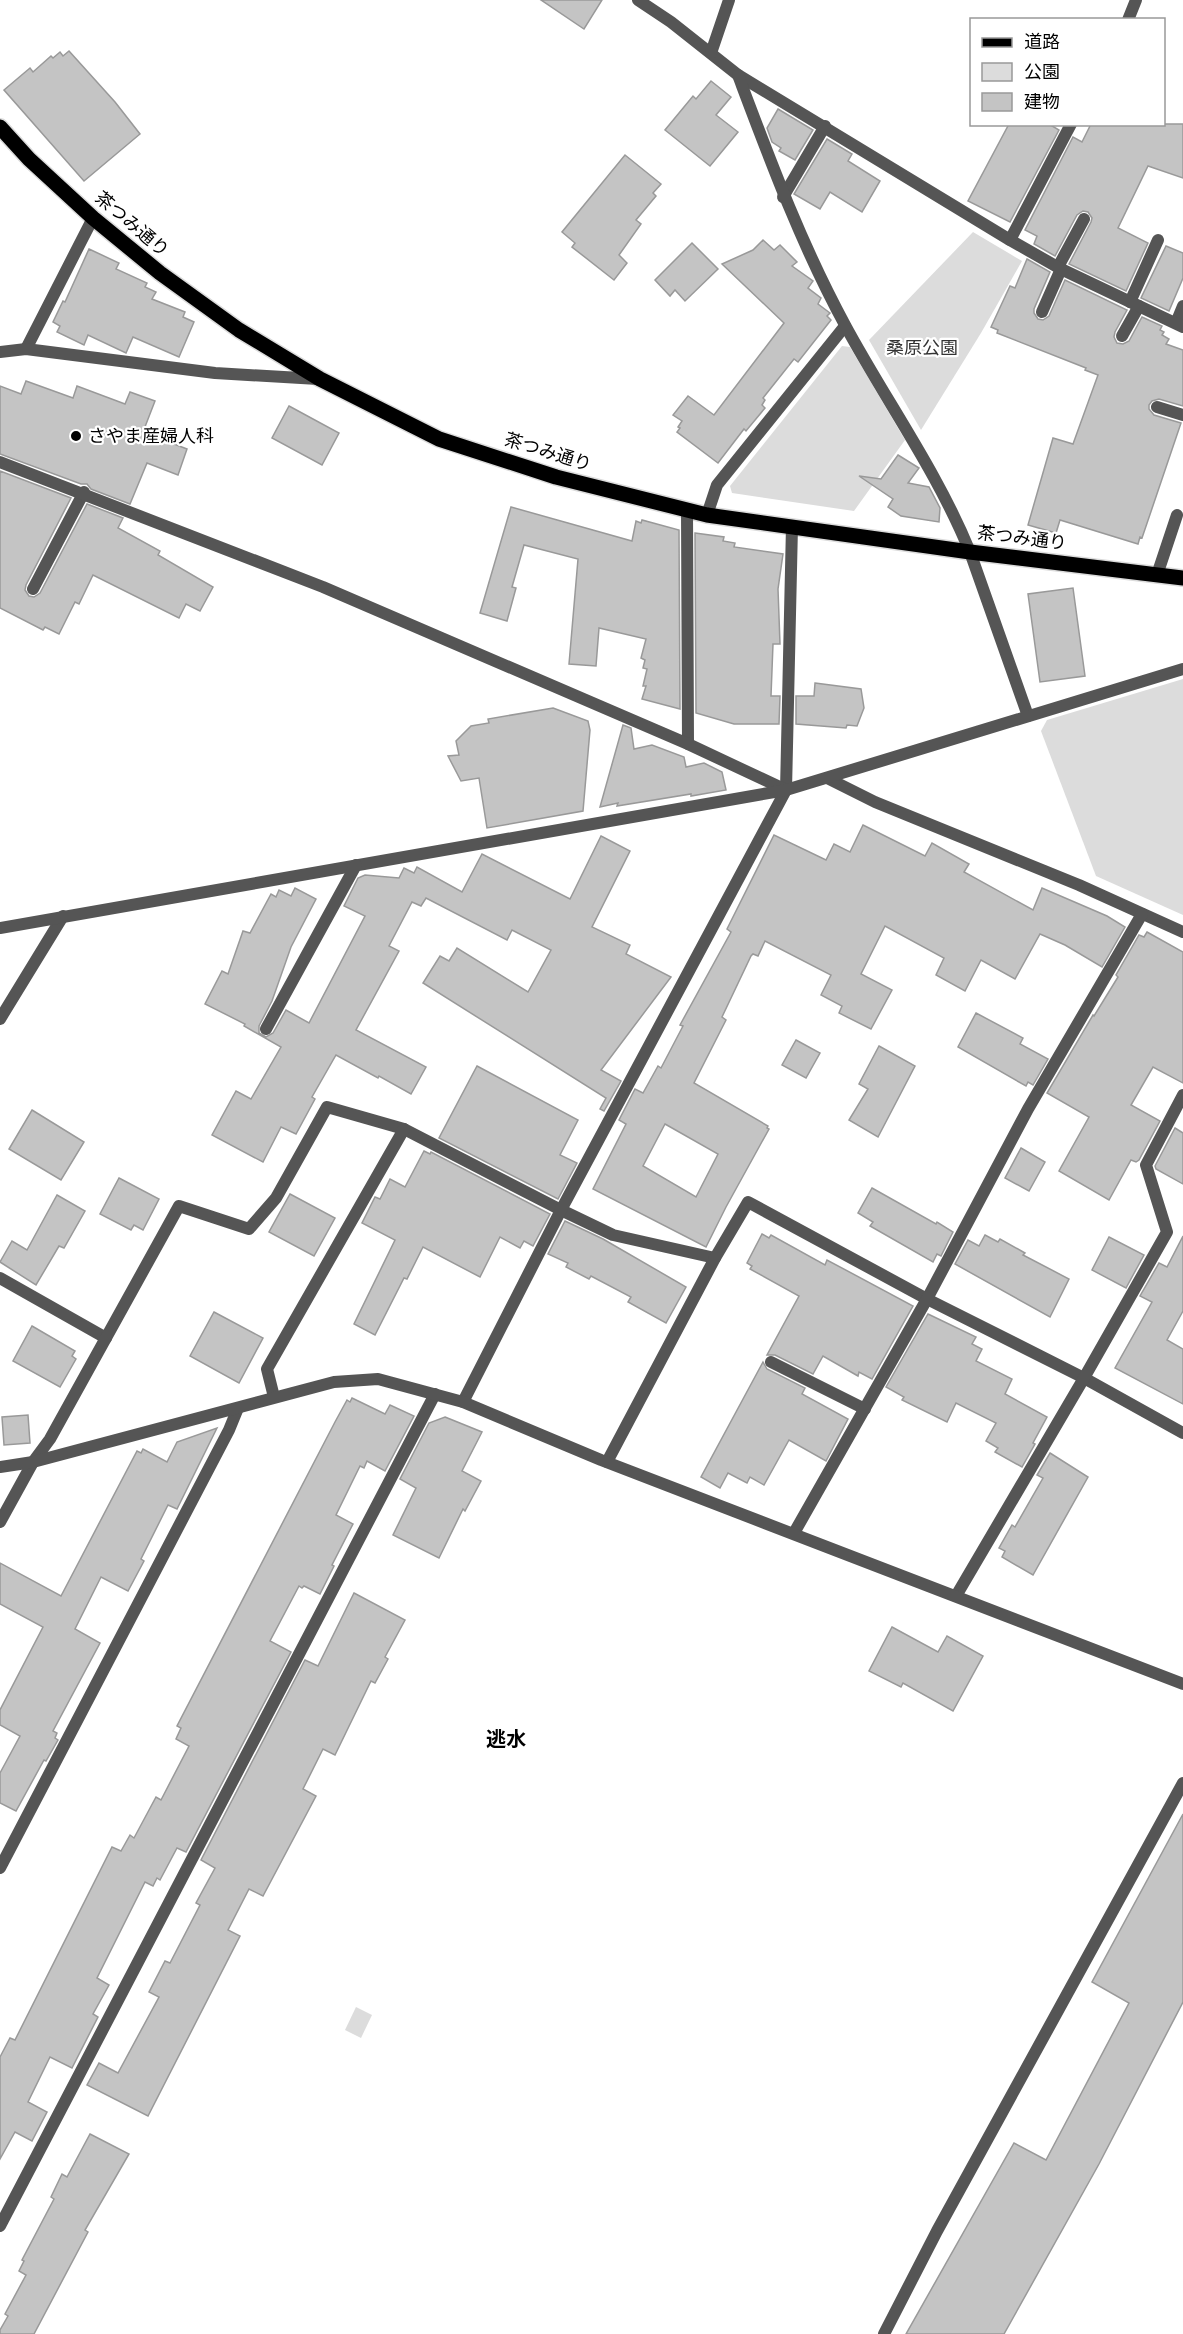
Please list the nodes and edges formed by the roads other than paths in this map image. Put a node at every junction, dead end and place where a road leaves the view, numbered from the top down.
1 (638, 0) edge
2 (729, 0) edge
3 (1136, 0) edge
4 (1129, 18) edge
5 (711, 53) junction
6 (738, 75) junction
7 (825, 126) junction
8 (1070, 126) edge
9 (0, 127) edge
10 (783, 197) junction
11 (93, 218) junction
12 (1084, 219) dead end
13 (1010, 240) junction
14 (1158, 240) dead end
15 (1059, 268) junction
16 (1135, 304) junction
17 (1183, 306) edge
18 (1042, 312) dead end
19 (1179, 325) edge
20 (845, 326) junction
21 (1122, 336) dead end
22 (26, 350) junction
23 (0, 352) edge
24 (320, 379) junction
25 (1157, 407) dead end
26 (1183, 415) edge
27 (0, 462) edge
28 (84, 492) junction
29 (687, 510) junction
30 (707, 514) junction
31 (1177, 515) dead end
32 (792, 526) junction
33 (970, 552) junction
34 (1158, 575) junction
35 (1183, 578) edge
36 (33, 589) dead end
37 (1183, 669) edge
38 (1028, 716) junction
39 (688, 744) junction
40 (827, 778) junction
41 (786, 790) junction
42 (356, 865) junction
43 (1142, 914) junction
44 (63, 916) junction
45 (0, 928) edge
46 (1183, 932) edge
47 (0, 1019) edge
48 (267, 1029) dead end
49 (1183, 1095) edge
50 (404, 1128) junction
51 (561, 1210) junction
52 (715, 1258) junction
53 (0, 1278) edge
54 (927, 1299) junction
55 (106, 1338) junction
56 (771, 1362) dead end
57 (1084, 1378) junction
58 (435, 1394) junction
59 (274, 1397) junction
60 (463, 1402) junction
61 (238, 1408) junction
62 (865, 1409) junction
63 (1183, 1433) edge
64 (607, 1461) junction
65 (33, 1462) junction
66 (0, 1467) edge
67 (0, 1522) edge
68 (794, 1533) junction
69 (956, 1596) junction
70 (1183, 1684) edge
71 (1183, 1783) edge
72 (0, 1868) edge
73 (0, 2226) edge
74 (884, 2334) edge

1 - 5 street
2 - 5 street
3 - 4 street
5 - 6 street
6 - 7 street
6 - 10 street
7 - 10 street
7 - 13 street
8 - 13 street
9 - 11 main road, 茶つみ通り
10 - 20 street
11 - 22 street
11 - 24 main road, 茶つみ通り
12 - 15 street
13 - 15 street
14 - 16 street
15 - 16 street
15 - 18 street
16 - 19 street
16 - 21 street
17 - 19 street
20 - 30 street
20 - 33 street
22 - 23 street
22 - 24 street
24 - 29 main road, 茶つみ通り
25 - 26 street
27 - 28 street
28 - 36 street
28 - 39 street
29 - 30 main road, 茶つみ通り
29 - 39 street
30 - 32 main road, 茶つみ通り
31 - 34 street
32 - 33 main road, 茶つみ通り
32 - 41 street
33 - 34 main road, 茶つみ通り
33 - 38 street
34 - 35 main road, 茶つみ通り
37 - 38 street
38 - 40 street
39 - 41 street
40 - 41 street
40 - 43 street
41 - 42 street
41 - 51 street
42 - 44 street
42 - 48 street
43 - 46 street
43 - 54 street
44 - 45 street
44 - 47 street
49 - 57 street
50 - 51 street
50 - 55 street
50 - 59 street
51 - 52 street
51 - 60 street
52 - 54 street
52 - 64 street
53 - 55 street
54 - 57 street
54 - 62 street
55 - 65 street
56 - 62 street
57 - 63 street
57 - 69 street
58 - 59 street
58 - 60 street
58 - 73 street
59 - 61 street
60 - 64 street
61 - 65 street
61 - 72 street
62 - 68 street
64 - 68 street
65 - 66 street
65 - 67 street
68 - 69 street
69 - 70 street
71 - 74 street

